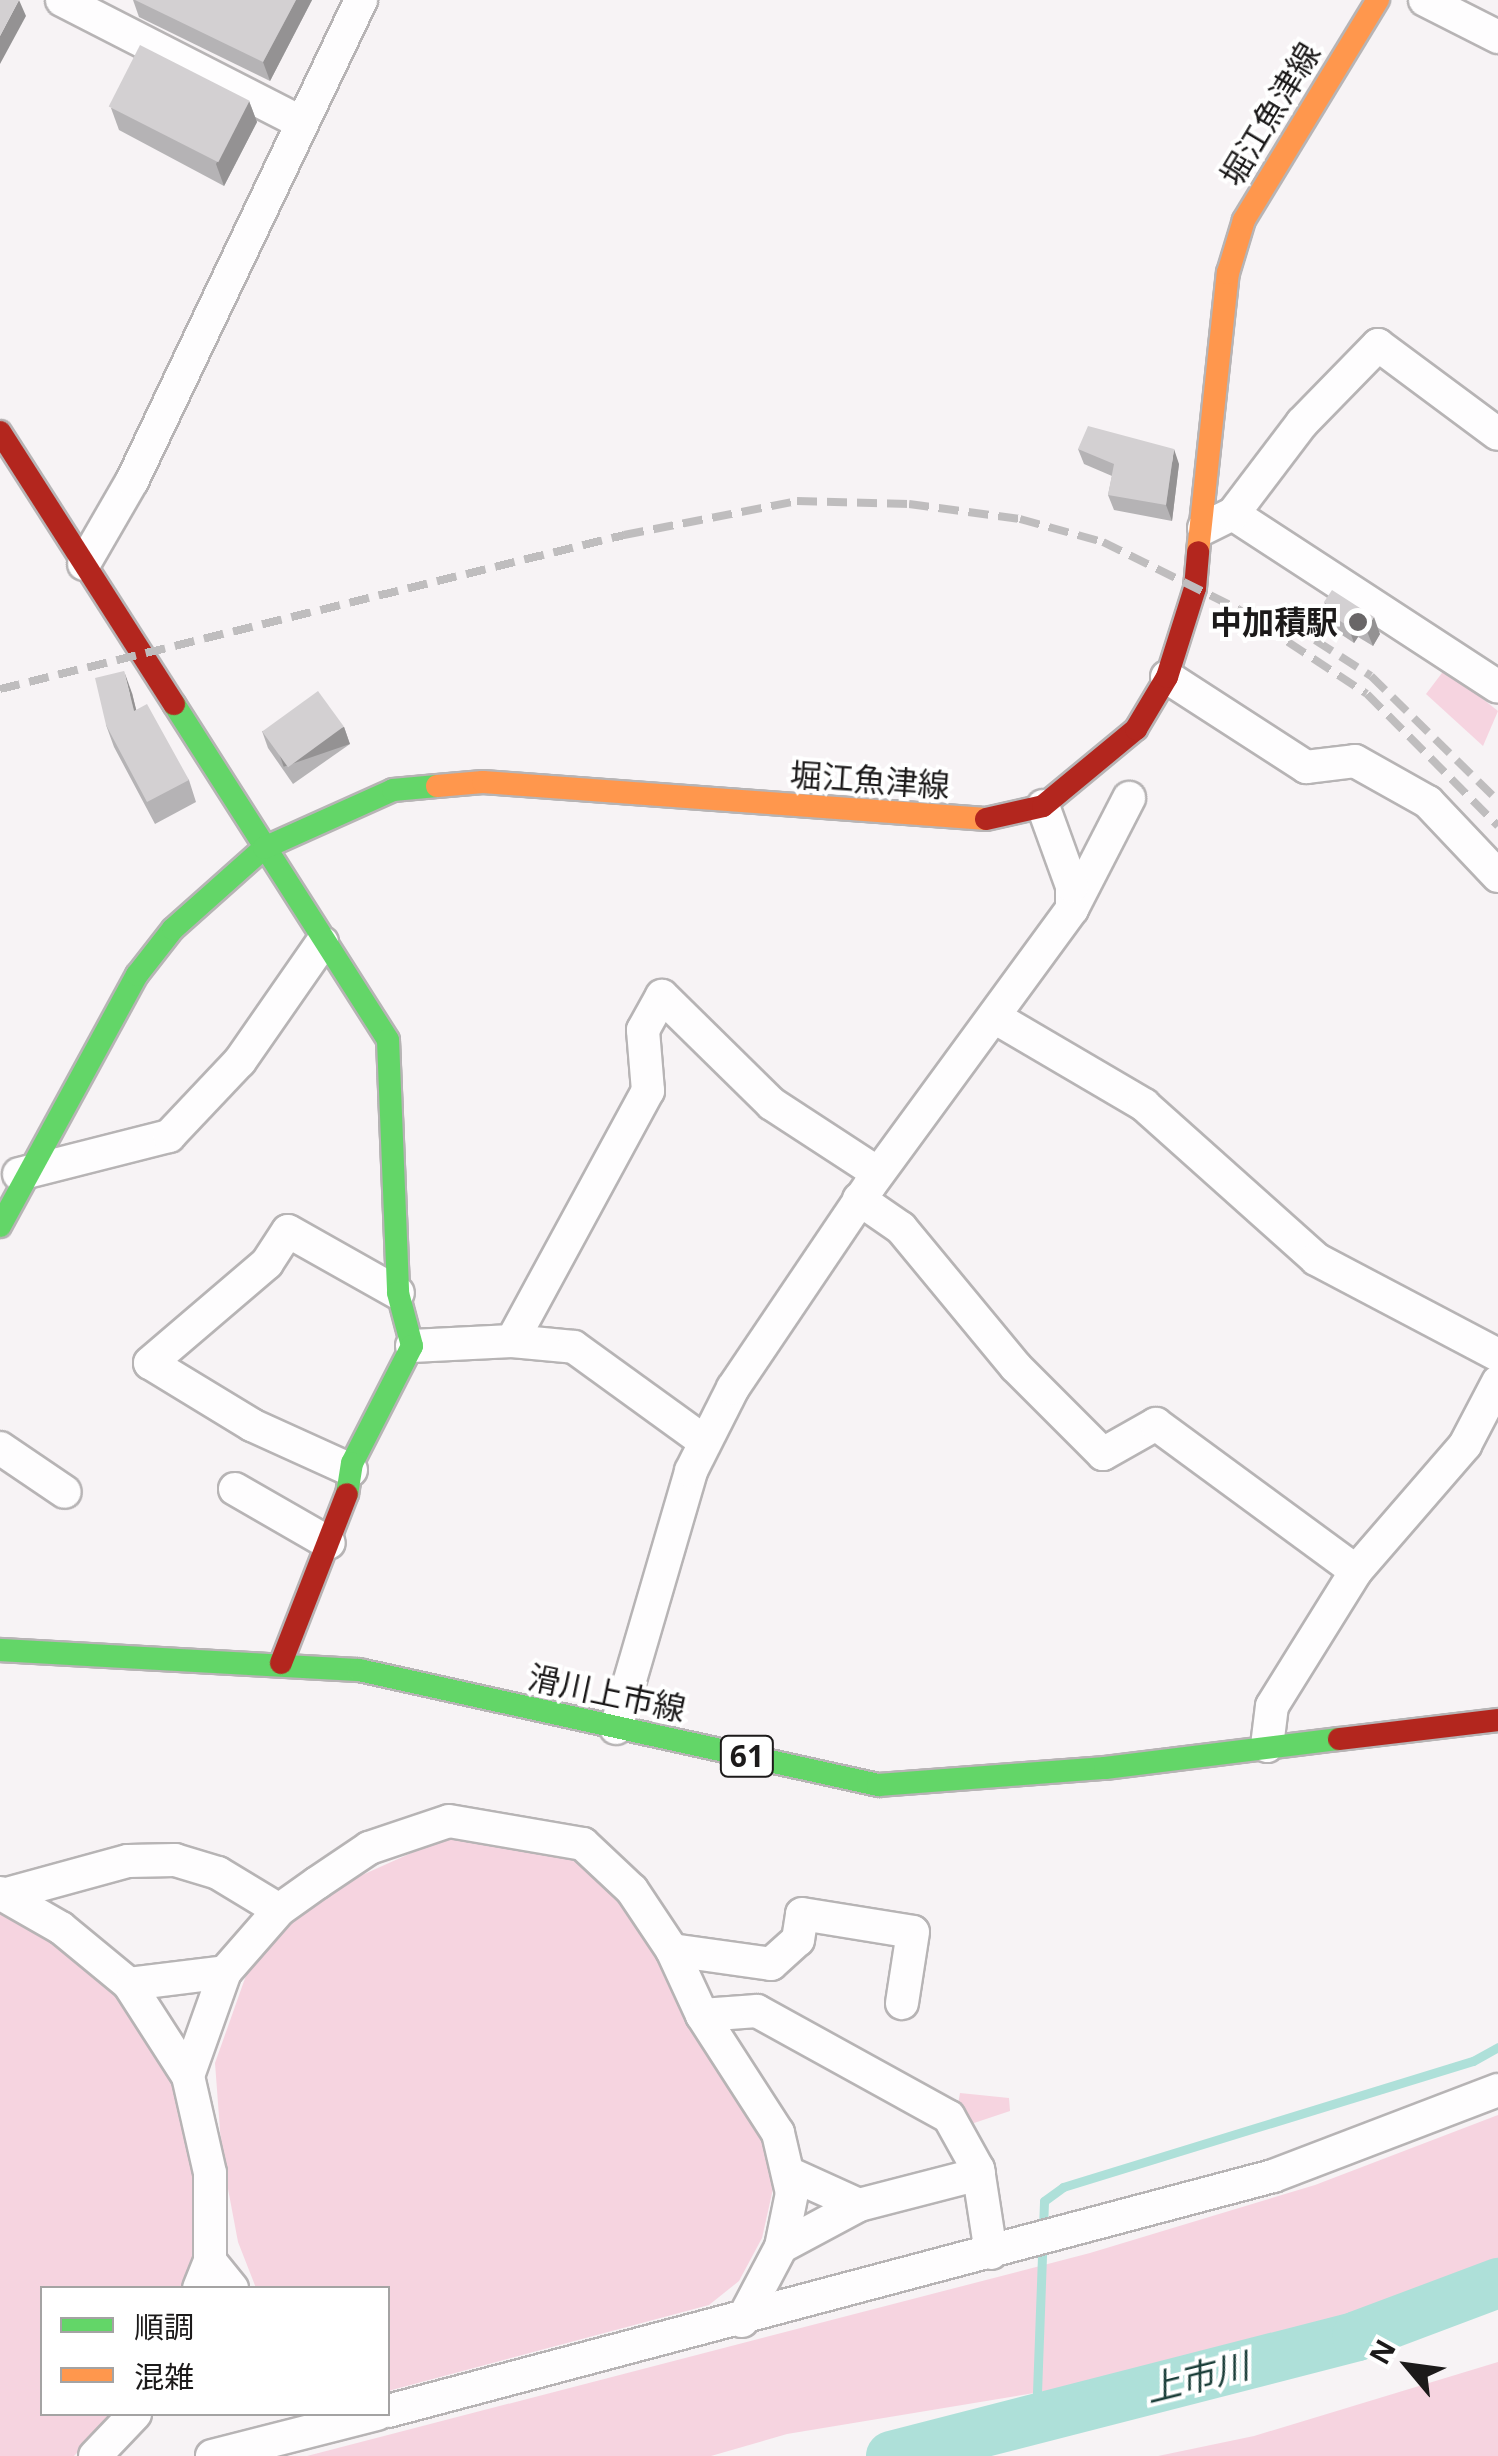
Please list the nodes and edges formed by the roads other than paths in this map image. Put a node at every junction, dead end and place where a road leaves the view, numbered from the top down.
1 (62, 0) edge
2 (361, 0) edge
3 (1378, 0) edge
4 (1426, 0) edge
5 (107, 10) edge
6 (1498, 37) edge
7 (300, 122) junction
8 (0, 432) edge
9 (1498, 434) edge
10 (1218, 521) junction
11 (84, 564) junction
12 (1167, 677) junction
13 (1498, 686) edge
14 (1129, 798) dead end
15 (1043, 806) junction
16 (264, 848) junction
17 (1498, 876) edge
18 (1072, 908) junction
19 (322, 943) junction
20 (996, 1018) junction
21 (13, 1176) edge
22 (869, 1186) junction
23 (0, 1226) edge
24 (398, 1292) junction
25 (512, 1340) junction
26 (412, 1346) junction
27 (1498, 1356) edge
28 (1498, 1382) edge
29 (704, 1441) junction
30 (0, 1448) edge
31 (351, 1470) junction
32 (235, 1488) dead end
33 (66, 1492) dead end
34 (329, 1544) junction
35 (1356, 1571) junction
36 (0, 1650) edge
37 (282, 1663) junction
38 (1498, 1720) edge
39 (616, 1728) junction
40 (1267, 1746) junction
41 (3, 1894) edge
42 (279, 1910) junction
43 (672, 1950) junction
44 (225, 1972) junction
45 (129, 1984) junction
46 (902, 2004) dead end
47 (702, 2016) junction
48 (188, 2076) junction
49 (1498, 2090) edge
50 (788, 2173) junction
51 (979, 2174) junction
52 (859, 2206) junction
53 (781, 2247) junction
54 (991, 2253) junction
55 (204, 2275) edge
56 (228, 2286) edge
57 (742, 2321) junction
58 (390, 2410) edge
59 (133, 2416) edge
60 (369, 2416) edge
61 (96, 2456) edge
62 (212, 2456) edge

1 - 5 street
2 - 7 street
3 - 10 main road, 堀江魚津線
4 - 6 street
5 - 7 street
7 - 11 street
8 - 11 main road
9 - 10 street
10 - 12 main road, 堀江魚津線
10 - 13 street
11 - 16 main road
12 - 15 main road, 堀江魚津線
12 - 17 street
14 - 18 street
15 - 16 main road, 堀江魚津線
15 - 18 street
16 - 19 main road
16 - 21 main road, 堀江魚津線
18 - 20 street
19 - 21 street
19 - 24 main road
20 - 22 street
20 - 27 street
21 - 23 main road, 堀江魚津線
22 - 25 street
22 - 29 street
22 - 35 street
24 - 26 main road
24 - 31 street
25 - 26 street
25 - 29 street
26 - 31 main road
28 - 35 street
29 - 39 street
30 - 33 street
31 - 34 main road
32 - 34 street
34 - 37 main road
35 - 40 street
36 - 37 main road, 滑川上市線 / 61
37 - 39 main road, 滑川上市線 / 61
38 - 40 main road, 滑川上市線 / 61
39 - 40 main road, 滑川上市線 / 61
41 - 42 street
41 - 45 street
42 - 43 street
42 - 44 street
43 - 46 street
43 - 47 street
44 - 45 street
44 - 48 street
45 - 48 street
47 - 50 street
47 - 51 street
48 - 55 street
49 - 54 street
50 - 52 street
50 - 53 street
51 - 52 street
51 - 54 street
52 - 53 street
53 - 57 street
54 - 57 street
55 - 56 street
57 - 58 street
59 - 61 street
60 - 62 street

